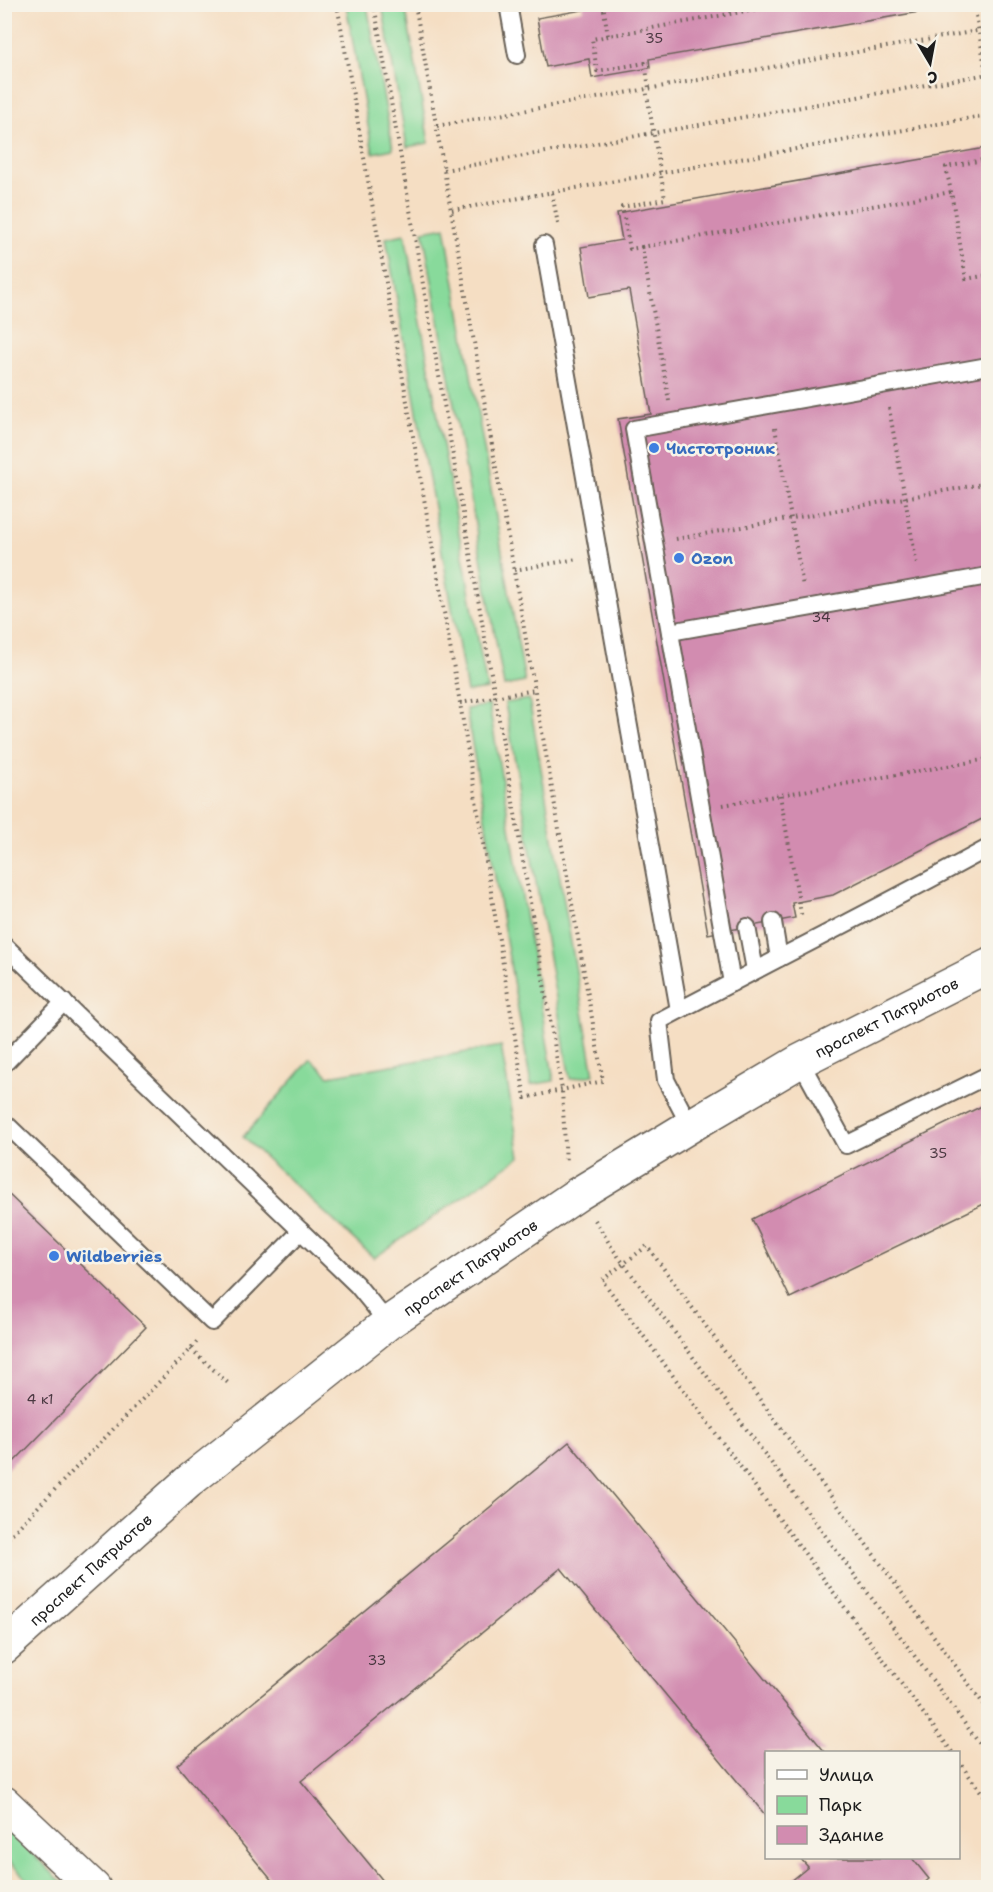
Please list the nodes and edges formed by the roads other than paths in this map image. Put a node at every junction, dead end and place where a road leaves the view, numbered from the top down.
1 (508, 4) edge
2 (517, 55) dead end
3 (544, 245) dead end
4 (988, 366) edge
5 (988, 576) edge
6 (670, 632) junction
7 (988, 848) edge
8 (773, 922) dead end
9 (747, 927) dead end
10 (4, 945) edge
11 (779, 958) junction
12 (988, 966) edge
13 (755, 970) junction
14 (732, 983) junction
15 (64, 1002) junction
16 (679, 1010) junction
17 (800, 1061) junction
18 (4, 1064) edge
19 (988, 1075) edge
20 (4, 1122) edge
21 (690, 1126) junction
22 (301, 1231) junction
23 (388, 1323) junction
24 (4, 1647) edge
25 (4, 1803) edge
26 (94, 1887) edge

1 - 2 lane
3 - 16 lane
4 - 6 lane
5 - 6 lane
6 - 14 lane
7 - 11 lane
8 - 11 lane
9 - 13 lane
10 - 15 lane
11 - 13 lane
12 - 17 street, проспект Патриотов
13 - 14 lane
14 - 16 lane
15 - 18 lane
15 - 22 lane
16 - 21 lane
17 - 19 lane
17 - 21 street, проспект Патриотов
20 - 22 lane
21 - 23 street, проспект Патриотов
22 - 23 lane
23 - 24 street, проспект Патриотов
25 - 26 street

